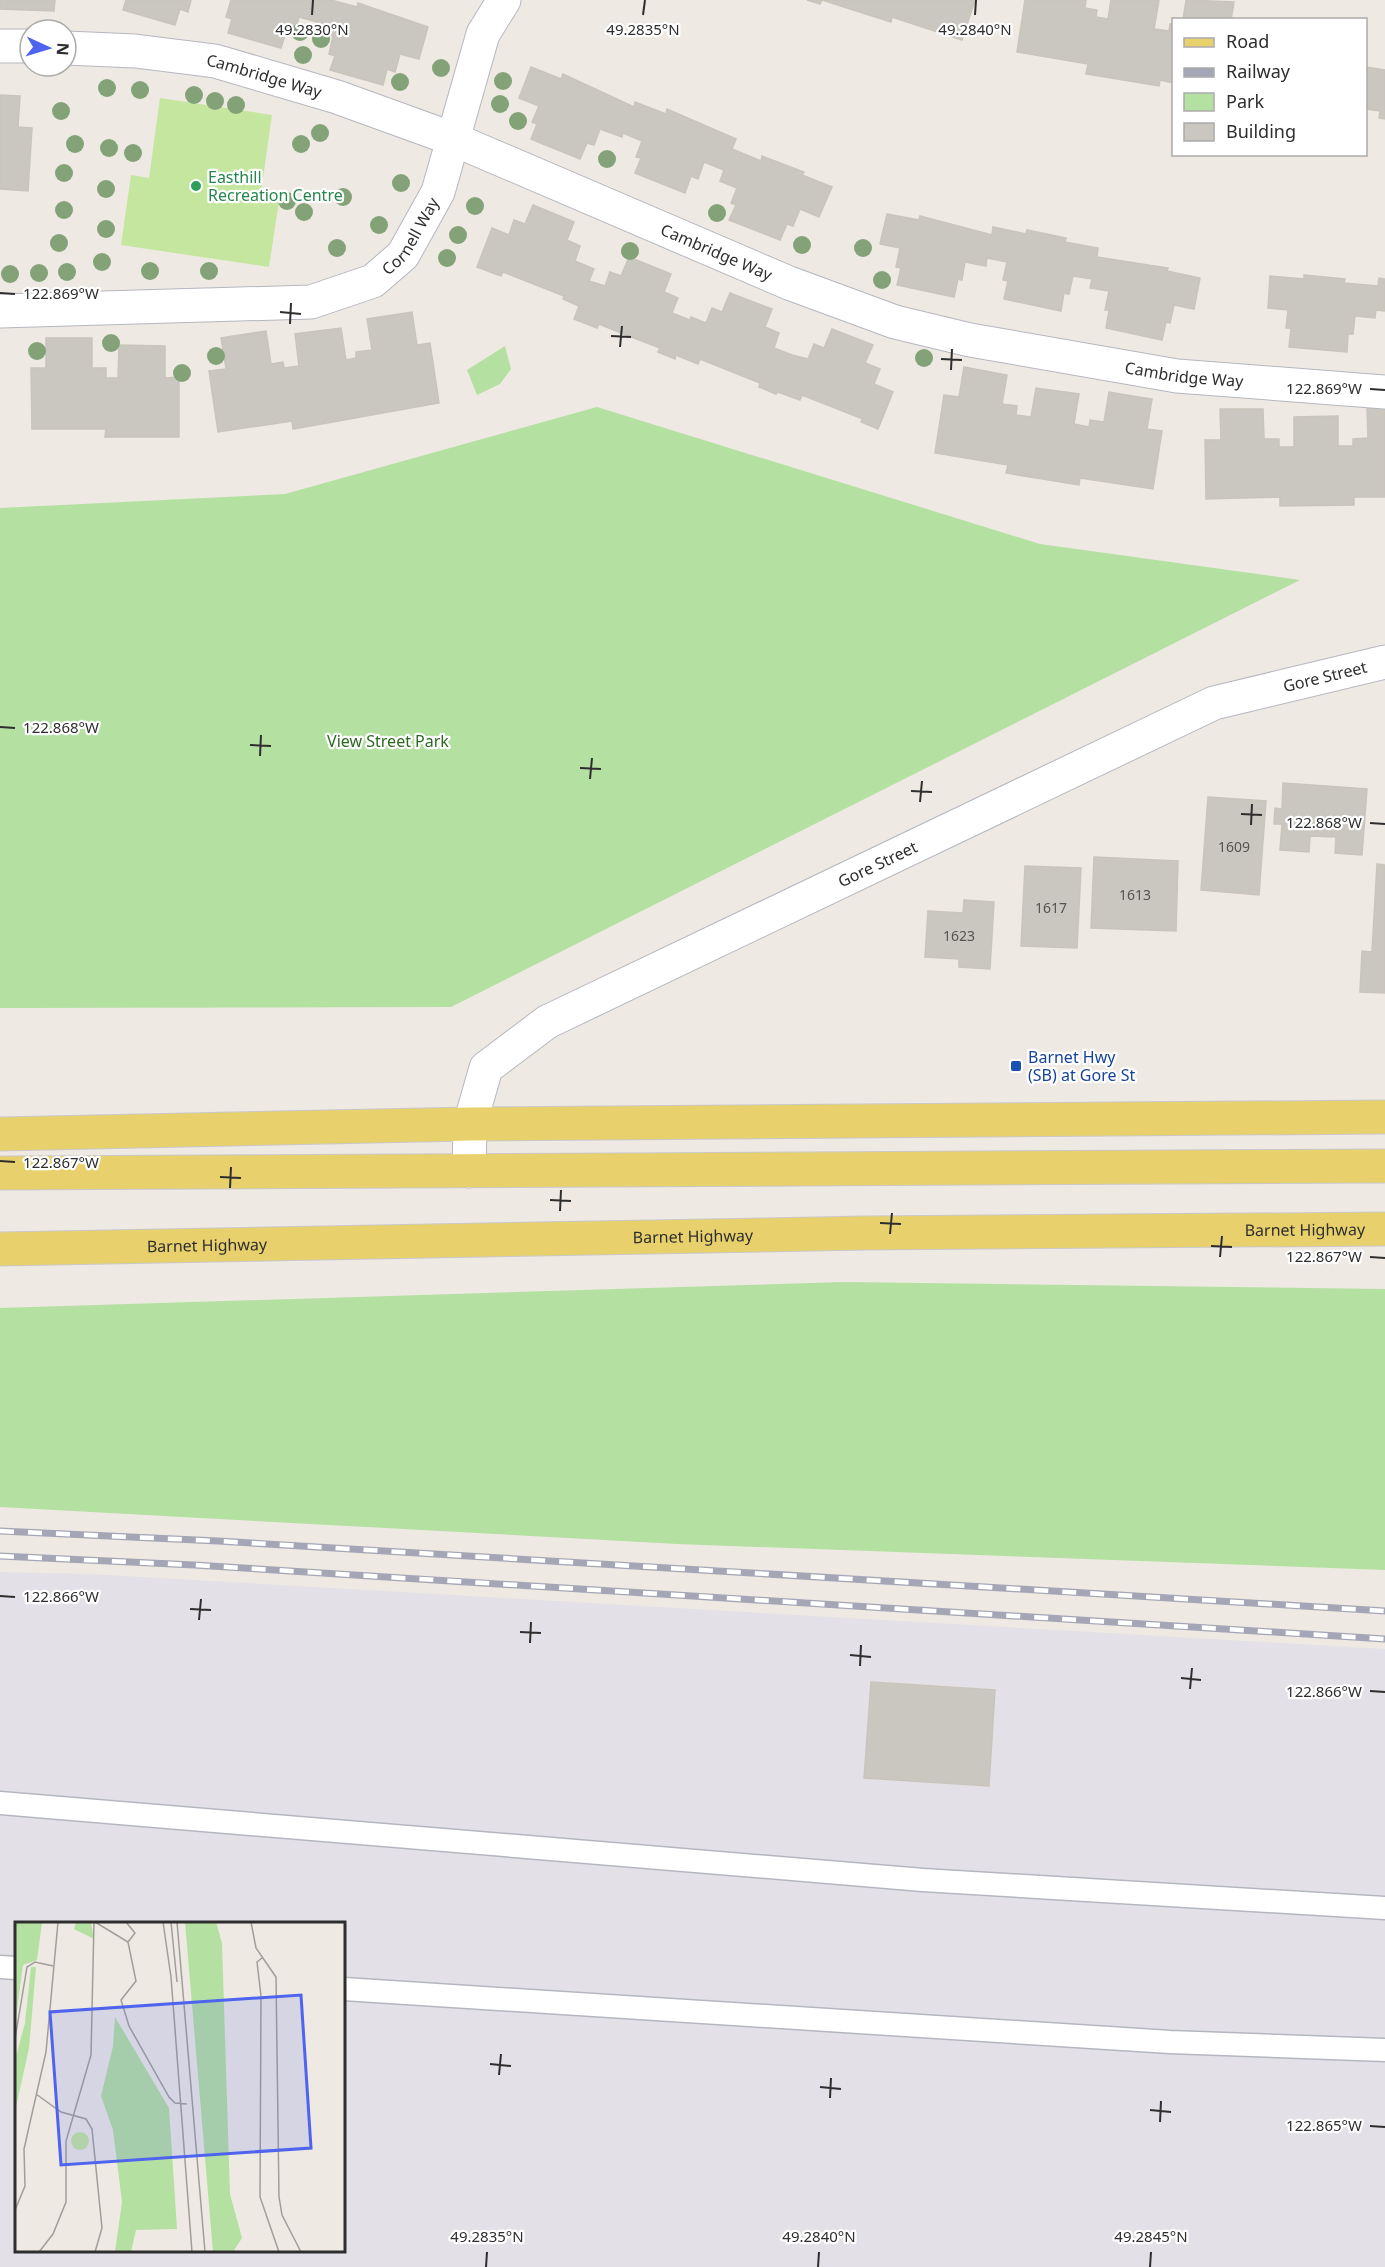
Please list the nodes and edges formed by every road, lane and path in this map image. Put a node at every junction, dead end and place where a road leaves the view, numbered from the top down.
1 (504, 0) edge
2 (0, 46) edge
3 (18, 46) edge
4 (78, 49) edge
5 (453, 140) junction
6 (0, 311) edge
7 (1385, 392) edge
8 (1385, 662) edge
9 (1385, 1117) edge
10 (470, 1124) junction
11 (0, 1134) edge
12 (1385, 1166) edge
13 (469, 1171) junction
14 (0, 1173) edge
15 (1385, 1229) edge
16 (0, 1250) edge
17 (0, 1803) edge
18 (1385, 1908) edge
19 (0, 1967) edge
20 (15, 1968) edge
21 (345, 1989) edge
22 (1385, 2050) edge

1 - 5 street, Cornell Way
2 - 3 street
4 - 5 street, Cambridge Way
5 - 6 street, Cornell Way
5 - 7 street, Cambridge Way
8 - 10 street, Gore Street
9 - 10 main road
10 - 11 main road
10 - 13 street, Gore Street
12 - 13 main road
13 - 14 main road
15 - 16 main road, Barnet Highway
17 - 18 lane
19 - 20 lane
21 - 22 lane

